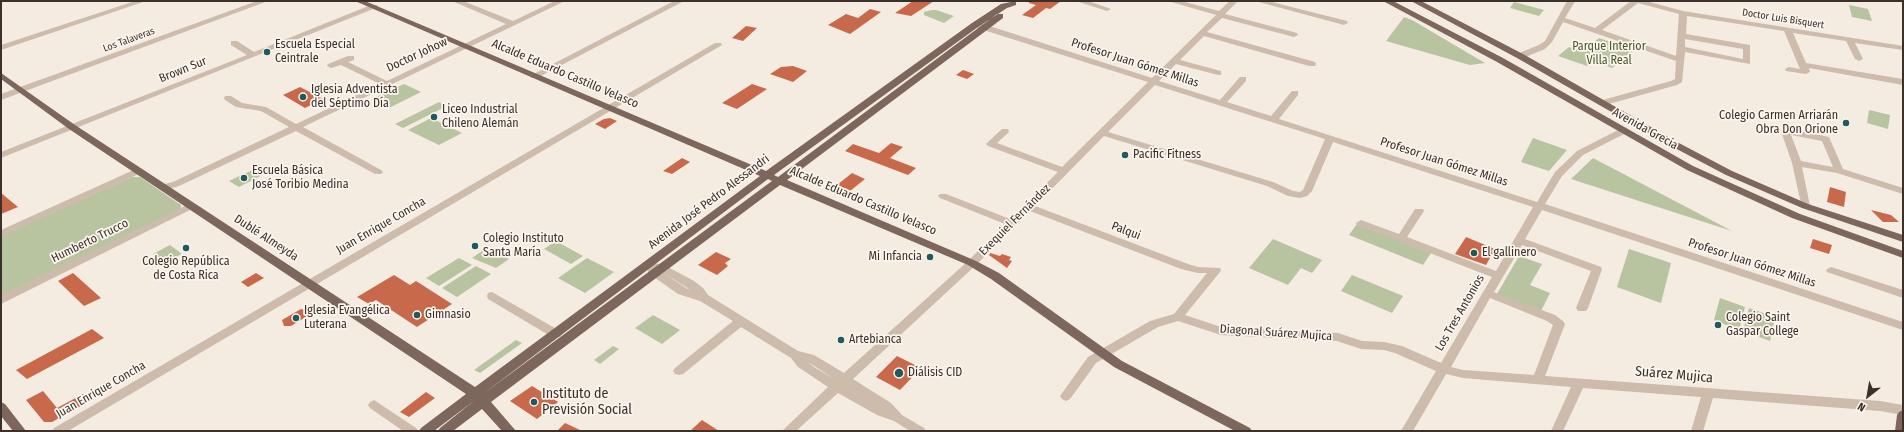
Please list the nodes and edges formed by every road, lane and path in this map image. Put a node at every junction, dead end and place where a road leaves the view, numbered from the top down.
1 (142, 1) edge
2 (264, 1) edge
3 (359, 1) edge
4 (456, 1) edge
5 (561, 1) edge
6 (680, 1) edge
7 (1080, 1) edge
8 (1172, 1) edge
9 (1234, 1) edge
10 (1259, 1) edge
11 (1387, 1) edge
12 (1415, 1) edge
13 (1571, 1) edge
14 (1637, 1) edge
15 (1014, 2) edge
16 (374, 7) junction
17 (1107, 8) dead end
18 (1684, 13) junction
19 (1220, 14) junction
20 (1562, 19) junction
21 (1344, 23) dead end
22 (513, 24) junction
23 (980, 26) junction
24 (1788, 29) junction
25 (1596, 31) junction
26 (1202, 33) junction
27 (1294, 35) dead end
28 (1682, 36) junction
29 (1849, 40) junction
30 (234, 43) dead end
31 (718, 45) dead end
32 (465, 46) junction
33 (1, 48) edge
34 (1903, 48) edge
35 (1681, 49) junction
36 (254, 55) junction
37 (1520, 56) junction
38 (351, 58) dead end
39 (1859, 59) dead end
40 (1680, 60) junction
41 (1174, 61) junction
42 (341, 62) junction
43 (1312, 64) dead end
44 (1803, 65) junction
45 (331, 66) dead end
46 (1789, 69) dead end
47 (1218, 73) dead end
48 (1, 75) edge
49 (534, 76) junction
50 (1243, 80) dead end
51 (1153, 82) junction
52 (1903, 82) edge
53 (387, 84) junction
54 (21, 90) junction
55 (1295, 93) dead end
56 (1, 97) edge
57 (228, 98) dead end
58 (1602, 103) junction
59 (1221, 104) junction
60 (609, 108) junction
61 (1273, 120) junction
62 (72, 127) junction
63 (296, 127) junction
64 (1005, 131) dead end
65 (1623, 131) junction
66 (1102, 133) junction
67 (1330, 139) junction
68 (1, 155) edge
69 (1796, 162) junction
70 (138, 171) junction
71 (1064, 171) junction
72 (1839, 171) junction
73 (378, 172) dead end
74 (766, 176) junction
75 (778, 181) junction
76 (170, 187) junction
77 (1903, 191) edge
78 (943, 196) dead end
79 (192, 206) junction
80 (1538, 206) junction
81 (1805, 206) junction
82 (1028, 207) junction
83 (1419, 211) dead end
84 (1012, 223) junction
85 (1361, 223) dead end
86 (1, 234) edge
87 (1401, 238) junction
88 (1903, 239) edge
89 (1518, 240) junction
90 (1903, 254) edge
91 (972, 263) junction
92 (655, 268) junction
93 (1831, 270) dead end
94 (1497, 275) junction
95 (310, 283) junction
96 (1487, 293) junction
97 (1903, 294) edge
98 (492, 296) dead end
99 (1, 300) edge
100 (1582, 308) dead end
101 (1178, 317) junction
102 (741, 321) junction
103 (1903, 326) edge
104 (556, 334) junction
105 (1102, 354) junction
106 (1442, 369) junction
107 (679, 371) dead end
108 (1538, 379) junction
109 (1579, 382) junction
110 (842, 383) junction
111 (1708, 393) junction
112 (1066, 396) dead end
113 (480, 398) junction
114 (374, 405) dead end
115 (1, 407) edge
116 (1903, 410) edge
117 (1903, 415) edge
118 (20, 431) edge
119 (58, 431) edge
120 (412, 431) edge
121 (425, 431) edge
122 (444, 431) edge
123 (510, 431) edge
124 (788, 431) edge
125 (920, 431) edge
126 (1246, 431) edge
127 (1407, 431) edge
128 (1557, 431) edge
129 (1697, 431) edge
130 (1901, 431) edge

1 - 33 street
2 - 54 street, Los Talaveras
3 - 16 main road, Alcalde Eduardo Castillo Velasco
4 - 22 street
5 - 22 street, Doctor Johow
6 - 49 street
7 - 17 street
8 - 19 street
9 - 19 street, Exequiel Fernández
10 - 21 street
11 - 65 main road, Avenida Grecia
12 - 37 main road, Avenida Grecia
13 - 20 street
14 - 18 street, Doctor Luis Bisquert
14 - 25 street
15 - 23 main road, Avenida José Pedro Alessandri
16 - 32 main road, Alcalde Eduardo Castillo Velasco
16 - 36 street, Brown Sur
18 - 24 street, Doctor Luis Bisquert
18 - 28 street
19 - 26 street, Exequiel Fernández
19 - 27 street
20 - 25 street
20 - 37 street
22 - 32 street, Doctor Johow
23 - 51 street, Profesor Juan Gómez Millas
23 - 74 main road, Avenida José Pedro Alessandri
23 - 75 main road, Avenida José Pedro Alessandri
24 - 29 street, Doctor Luis Bisquert
24 - 44 street
25 - 40 street
26 - 41 street, Exequiel Fernández
26 - 43 street
28 - 35 street
28 - 35 street
29 - 34 street, Doctor Luis Bisquert
29 - 39 street
30 - 36 street
31 - 60 street, Juan Enrique Concha
32 - 49 main road, Alcalde Eduardo Castillo Velasco
32 - 53 street, Doctor Johow
35 - 40 street
36 - 62 street, Brown Sur
37 - 58 main road, Avenida Grecia
38 - 42 street
40 - 58 street
41 - 47 street
41 - 51 street, Exequiel Fernández
42 - 45 street
42 - 53 street
44 - 46 street
44 - 52 street
48 - 54 main road, Dublé Almeyda
49 - 60 main road, Alcalde Eduardo Castillo Velasco
50 - 59 street
51 - 59 street, Profesor Juan Gómez Millas
51 - 66 street, Exequiel Fernández
53 - 63 street, Doctor Johow
54 - 56 street, Los Talaveras
54 - 62 main road, Dublé Almeyda
55 - 61 street
57 - 63 street
58 - 81 main road, Avenida Grecia
59 - 61 street, Profesor Juan Gómez Millas
60 - 74 main road, Alcalde Eduardo Castillo Velasco
60 - 95 street, Juan Enrique Concha
61 - 67 street, Profesor Juan Gómez Millas
62 - 68 street, Brown Sur
62 - 70 main road, Dublé Almeyda
63 - 73 street
63 - 76 street, Doctor Johow
64 - 71 street
65 - 80 street, Los Tres Antonios
65 - 90 main road, Avenida Grecia
66 - 67 street
66 - 71 street, Exequiel Fernández
67 - 80 street, Profesor Juan Gómez Millas
69 - 72 street
69 - 72 street
69 - 81 street
70 - 76 main road, Dublé Almeyda
70 - 86 street
71 - 82 street, Exequiel Fernández
72 - 77 street
74 - 75 main road, Alcalde Eduardo Castillo Velasco
74 - 92 main road, Avenida José Pedro Alessandri
75 - 91 main road, Alcalde Eduardo Castillo Velasco
75 - 92 main road, Avenida José Pedro Alessandri
76 - 79 main road, Dublé Almeyda
78 - 84 street
79 - 95 main road, Dublé Almeyda
79 - 99 street, Humberto Trucco
80 - 89 street, Los Tres Antonios
80 - 103 street, Profesor Juan Gómez Millas
81 - 88 main road, Avenida Grecia
82 - 84 street, Exequiel Fernández
82 - 101 street, Palqui
83 - 87 street
84 - 91 street, Exequiel Fernández
85 - 87 street
87 - 94 street
89 - 94 street, Los Tres Antonios
89 - 100 street
91 - 105 main road, Alcalde Eduardo Castillo Velasco
91 - 110 street, Exequiel Fernández
92 - 102 street
92 - 104 main road, Avenida José Pedro Alessandri
92 - 113 main road, Avenida José Pedro Alessandri
93 - 97 street
94 - 96 street, Los Tres Antonios
95 - 113 main road, Dublé Almeyda
95 - 119 street, Juan Enrique Concha
96 - 106 street, Los Tres Antonios
96 - 108 street
98 - 104 street
101 - 105 street
101 - 106 street, Diagonal Suárez Mujica
102 - 107 street
102 - 110 street
104 - 113 main road, Avenida José Pedro Alessandri
105 - 112 street
105 - 126 main road, Alcalde Eduardo Castillo Velasco
106 - 108 street, Suárez Mujica
106 - 127 street, Los Tres Antonios
108 - 109 street, Suárez Mujica
109 - 111 street, Suárez Mujica
109 - 128 street
110 - 124 street, Exequiel Fernández
110 - 125 street
111 - 116 street, Suárez Mujica
111 - 129 street
113 - 121 main road, Avenida José Pedro Alessandri
113 - 122 main road, Avenida José Pedro Alessandri
113 - 123 main road, Dublé Almeyda
114 - 120 street
115 - 118 main road
117 - 130 main road

